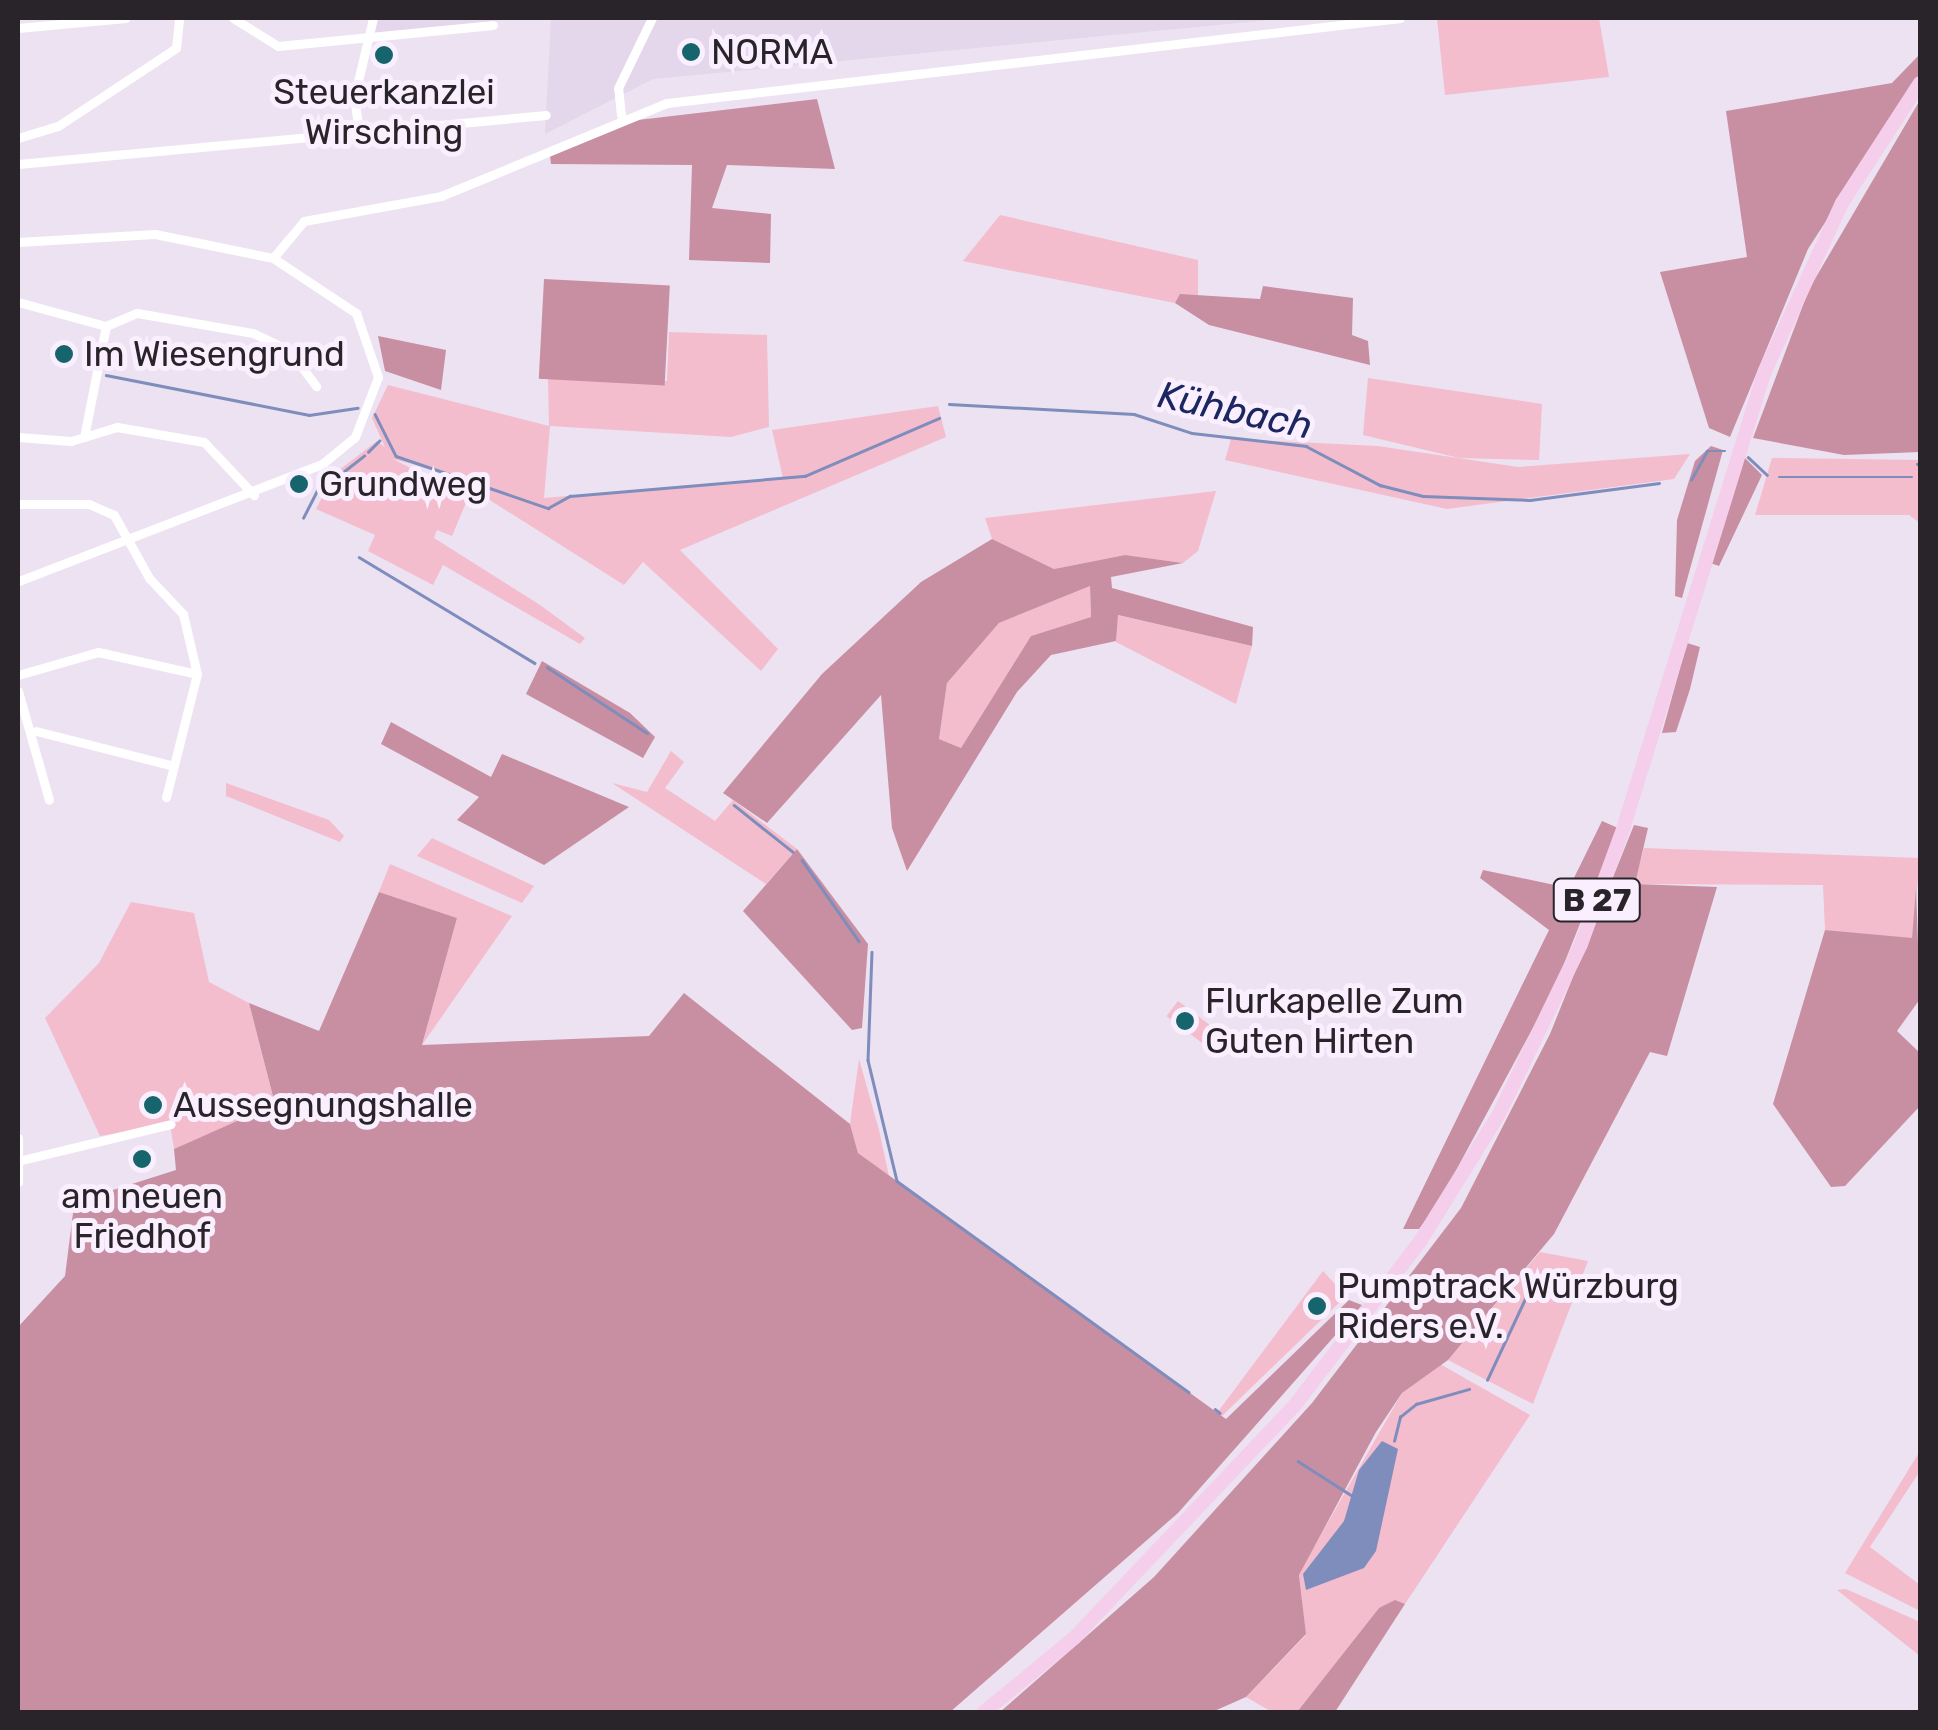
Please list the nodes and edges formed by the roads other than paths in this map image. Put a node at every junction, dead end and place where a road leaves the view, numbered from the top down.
1 (124, 18) edge
2 (178, 18) edge
3 (233, 18) edge
4 (373, 18) edge
5 (652, 18) edge
6 (1400, 18) edge
7 (493, 25) dead end
8 (18, 28) edge
9 (368, 40) junction
10 (1920, 83) edge
11 (546, 115) dead end
12 (620, 115) junction
13 (359, 132) junction
14 (18, 138) edge
15 (18, 164) edge
16 (18, 242) edge
17 (273, 258) junction
18 (18, 302) edge
19 (106, 326) junction
20 (316, 386) dead end
21 (18, 437) edge
22 (84, 437) junction
23 (254, 495) junction
24 (18, 504) edge
25 (134, 540) junction
26 (18, 581) edge
27 (197, 674) junction
28 (18, 675) edge
29 (18, 691) edge
30 (36, 731) junction
31 (174, 766) junction
32 (166, 797) dead end
33 (49, 800) dead end
34 (170, 1124) dead end
35 (18, 1138) edge
36 (19, 1161) edge
37 (18, 1182) edge
38 (984, 1712) edge

1 - 8 street
2 - 14 street
3 - 9 street
4 - 9 street
5 - 12 street
6 - 12 street
7 - 9 street
9 - 13 street
10 - 38 main road, B 27
11 - 13 street
12 - 17 street
13 - 15 street
16 - 17 street
17 - 23 street
18 - 19 street
19 - 20 street
19 - 22 street
21 - 22 street
22 - 23 street
23 - 25 street
24 - 25 street
25 - 26 street
25 - 27 street
27 - 28 street
27 - 31 street
29 - 30 street
30 - 31 street
30 - 33 street
31 - 32 street
34 - 36 street
35 - 36 street
36 - 37 street

